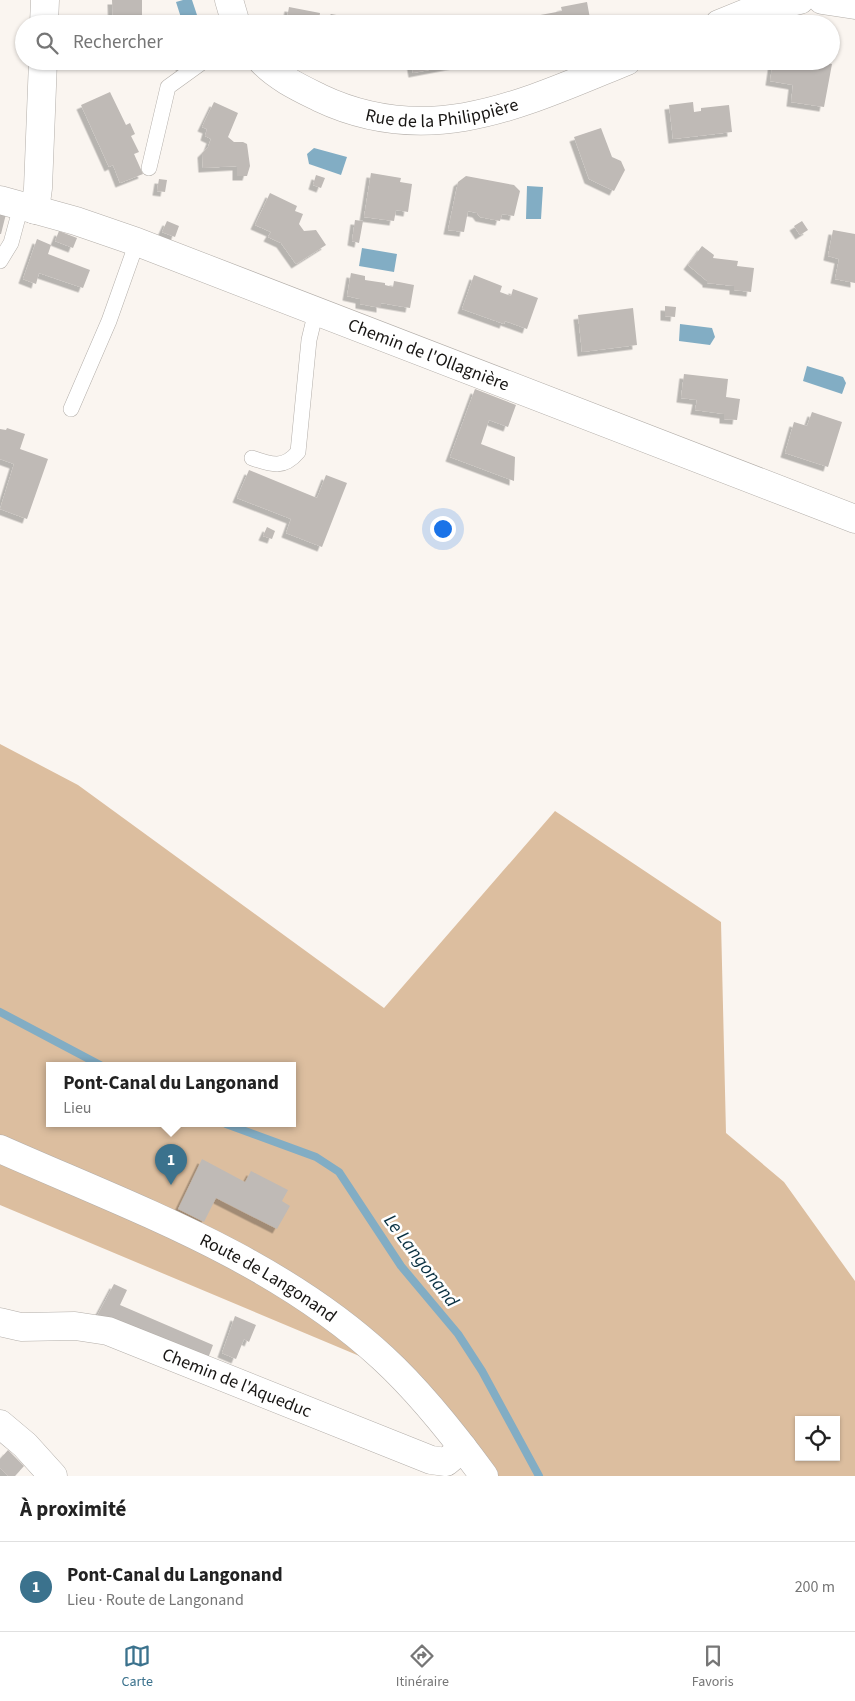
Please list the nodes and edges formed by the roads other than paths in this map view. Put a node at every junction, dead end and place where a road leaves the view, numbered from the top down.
1 (45, 0) edge
2 (229, 0) edge
3 (800, 0) edge
4 (822, 0) edge
5 (855, 5) edge
6 (44, 15) edge
7 (233, 15) edge
8 (743, 15) edge
9 (43, 70) edge
10 (192, 70) edge
11 (274, 70) edge
12 (604, 70) edge
13 (149, 168) dead end
14 (19, 205) edge
15 (137, 242) junction
16 (0, 260) edge
17 (316, 311) junction
18 (71, 409) dead end
19 (252, 458) dead end
20 (855, 518) edge
21 (0, 1149) edge
22 (0, 1322) edge
23 (0, 1424) edge
24 (463, 1448) junction
25 (53, 1476) edge
26 (484, 1476) edge

1 - 6 street
2 - 7 street
3 - 8 street
4 - 5 street
9 - 14 street
10 - 13 lane
11 - 12 street, Rue de la Philippière
14 - 15 street, Chemin de l'Ollagnière
14 - 16 lane
15 - 17 street, Chemin de l'Ollagnière
15 - 18 lane
17 - 19 lane
17 - 20 street, Chemin de l'Ollagnière
21 - 24 street, Route de Langonand
22 - 24 street, Chemin de l'Aqueduc
23 - 25 street
24 - 26 street, Route de Langonand

